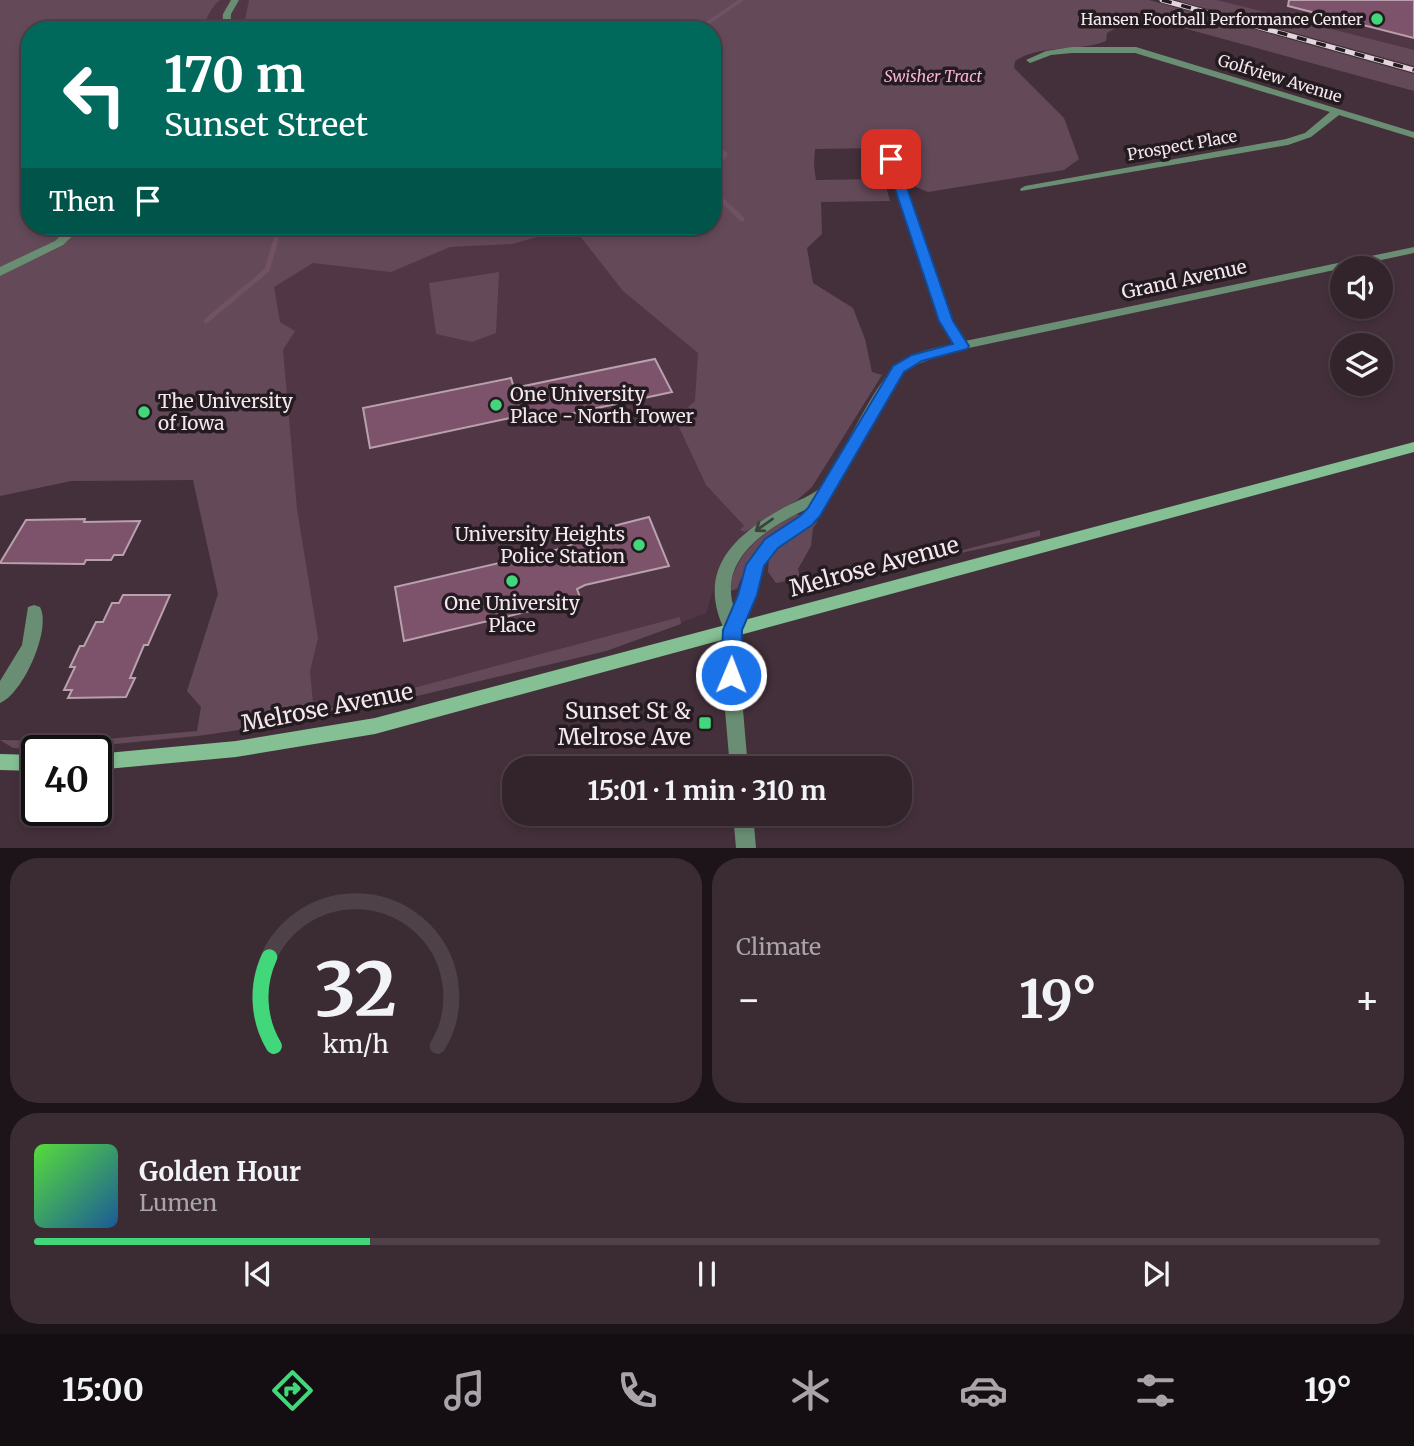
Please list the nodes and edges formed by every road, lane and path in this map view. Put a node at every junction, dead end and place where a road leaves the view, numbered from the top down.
1 (236, 0) edge
2 (227, 21) edge
3 (1030, 60) dead end
4 (1337, 112) junction
5 (1414, 135) edge
6 (891, 159) dead end
7 (1025, 189) dead end
8 (67, 235) edge
9 (1414, 250) edge
10 (0, 272) edge
11 (962, 346) junction
12 (1414, 447) edge
13 (824, 492) junction
14 (34, 612) dead end
15 (733, 630) junction
16 (0, 695) edge
17 (738, 756) edge
18 (112, 761) edge
19 (0, 762) edge
20 (21, 763) edge
21 (744, 826) edge
22 (746, 848) edge

1 - 2 street
3 - 4 street, Golfview Avenue
4 - 5 street, Golfview Avenue
4 - 7 street, Prospect Place
6 - 11 street
8 - 10 street
9 - 11 street, Grand Avenue
11 - 13 street, Grand Avenue
12 - 15 main road, Melrose Avenue
13 - 15 street, Grand Avenue
13 -> 15 street
14 - 16 street
15 - 17 street
15 - 18 main road, Melrose Avenue
19 - 20 main road
21 - 22 street

